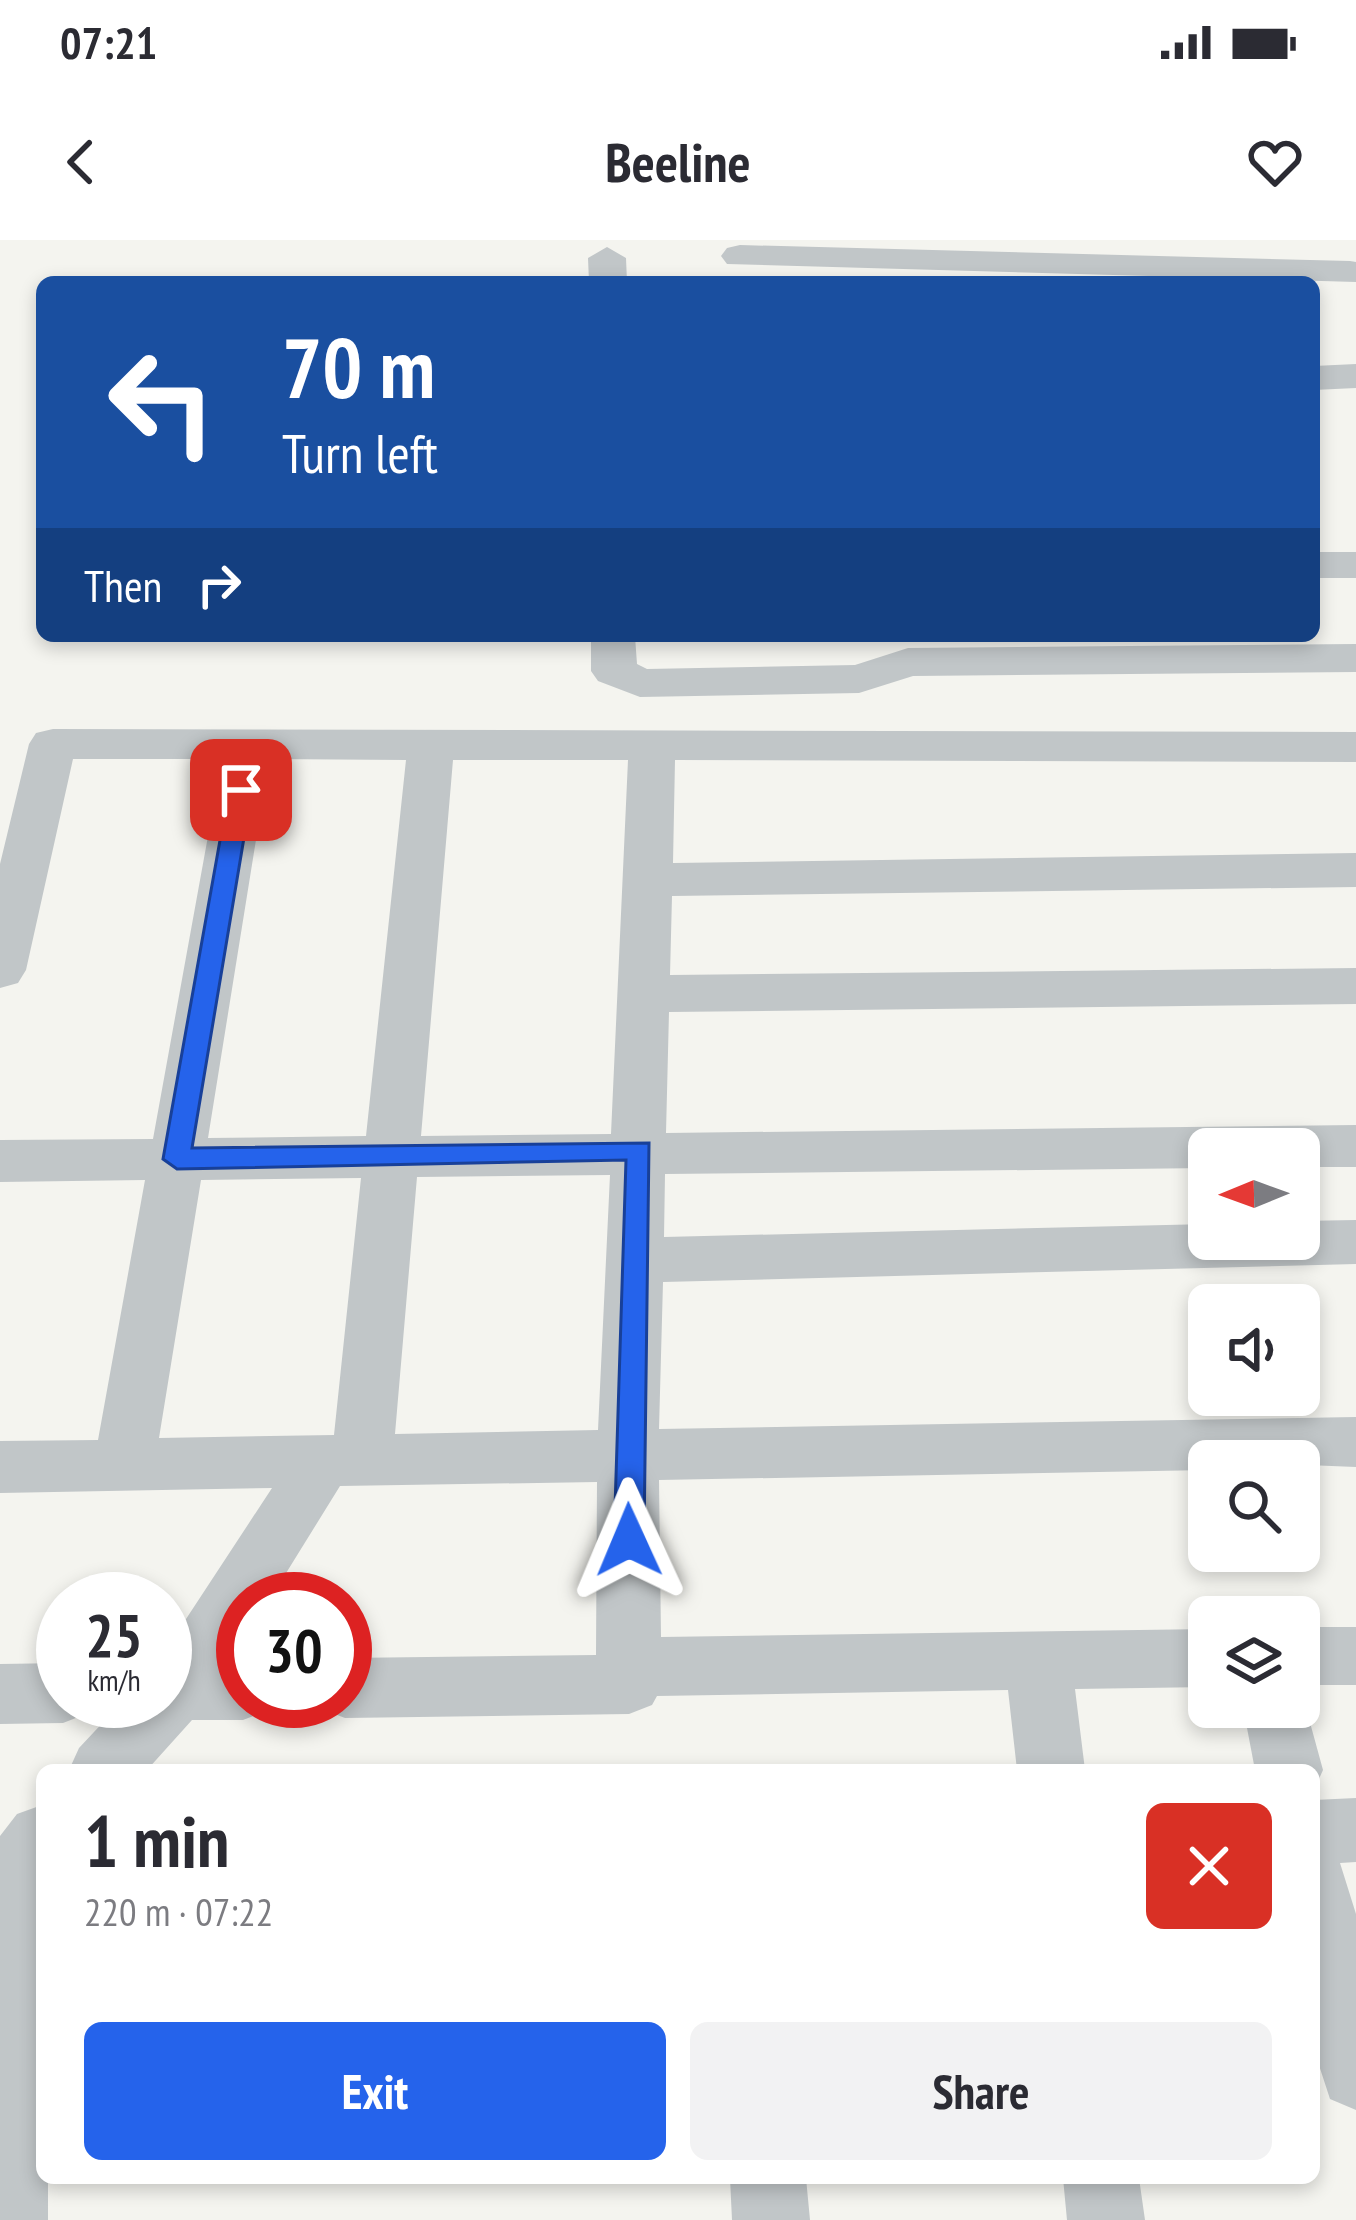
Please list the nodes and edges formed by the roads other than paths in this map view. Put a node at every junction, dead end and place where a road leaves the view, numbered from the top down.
1 (740, 259) edge
2 (1172, 264) edge
3 (1349, 272) dead end
4 (988, 273) edge
5 (1356, 376) edge
6 (1320, 378) edge
7 (1320, 565) edge
8 (1356, 565) edge
9 (614, 642) edge
10 (916, 649) edge
11 (1356, 658) edge
12 (248, 745) junction
13 (431, 745) junction
14 (652, 746) junction
15 (1356, 747) edge
16 (1356, 870) edge
17 (649, 880) junction
18 (0, 970) edge
19 (1356, 986) edge
20 (646, 994) junction
21 (1356, 1146) edge
22 (640, 1150) junction
23 (391, 1154) junction
24 (177, 1159) junction
25 (0, 1161) edge
26 (1356, 1242) edge
27 (635, 1260) junction
28 (1356, 1442) edge
29 (628, 1456) junction
30 (342, 1461) junction
31 (124, 1465) junction
32 (0, 1467) edge
33 (1356, 1655) edge
34 (1320, 1656) edge
35 (1188, 1658) edge
36 (1038, 1660) junction
37 (192, 1662) edge
38 (631, 1667) junction
39 (372, 1688) edge
40 (36, 1693) edge
41 (0, 1694) edge
42 (139, 1728) edge
43 (1280, 1728) edge
44 (108, 1764) edge
45 (1050, 1764) edge
46 (1288, 1764) edge
47 (1356, 1830) edge
48 (1320, 1832) edge
49 (36, 1844) edge
50 (1320, 1913) edge
51 (1356, 2073) edge
52 (26, 2133) edge
53 (768, 2184) edge
54 (1102, 2184) edge
55 (9, 2220) edge
56 (771, 2220) edge
57 (1106, 2220) edge

1 - 4 street
2 - 3 street
2 - 4 street
5 - 6 street
7 - 8 street
9 - 10 street
10 - 11 street
12 - 13 street
12 - 18 street
12 - 24 street
13 - 14 street
13 - 23 street
14 - 15 street
14 - 17 street
16 - 17 street
17 - 20 street
19 - 20 street
20 - 22 street
21 - 22 street
22 - 23 street
22 - 27 street
23 - 24 street
23 - 30 street
24 - 25 street
24 - 31 street
26 - 27 street
27 - 29 street
28 - 29 street
29 - 30 street
29 - 38 street
30 - 31 street
30 - 37 street
31 - 32 street
33 - 34 street
35 - 36 street
36 - 38 street
36 - 45 street
38 - 39 street
40 - 41 street
42 - 44 street
43 - 46 street
47 - 48 street
49 - 52 street
50 - 51 street
52 - 55 street
53 - 56 street
54 - 57 street

